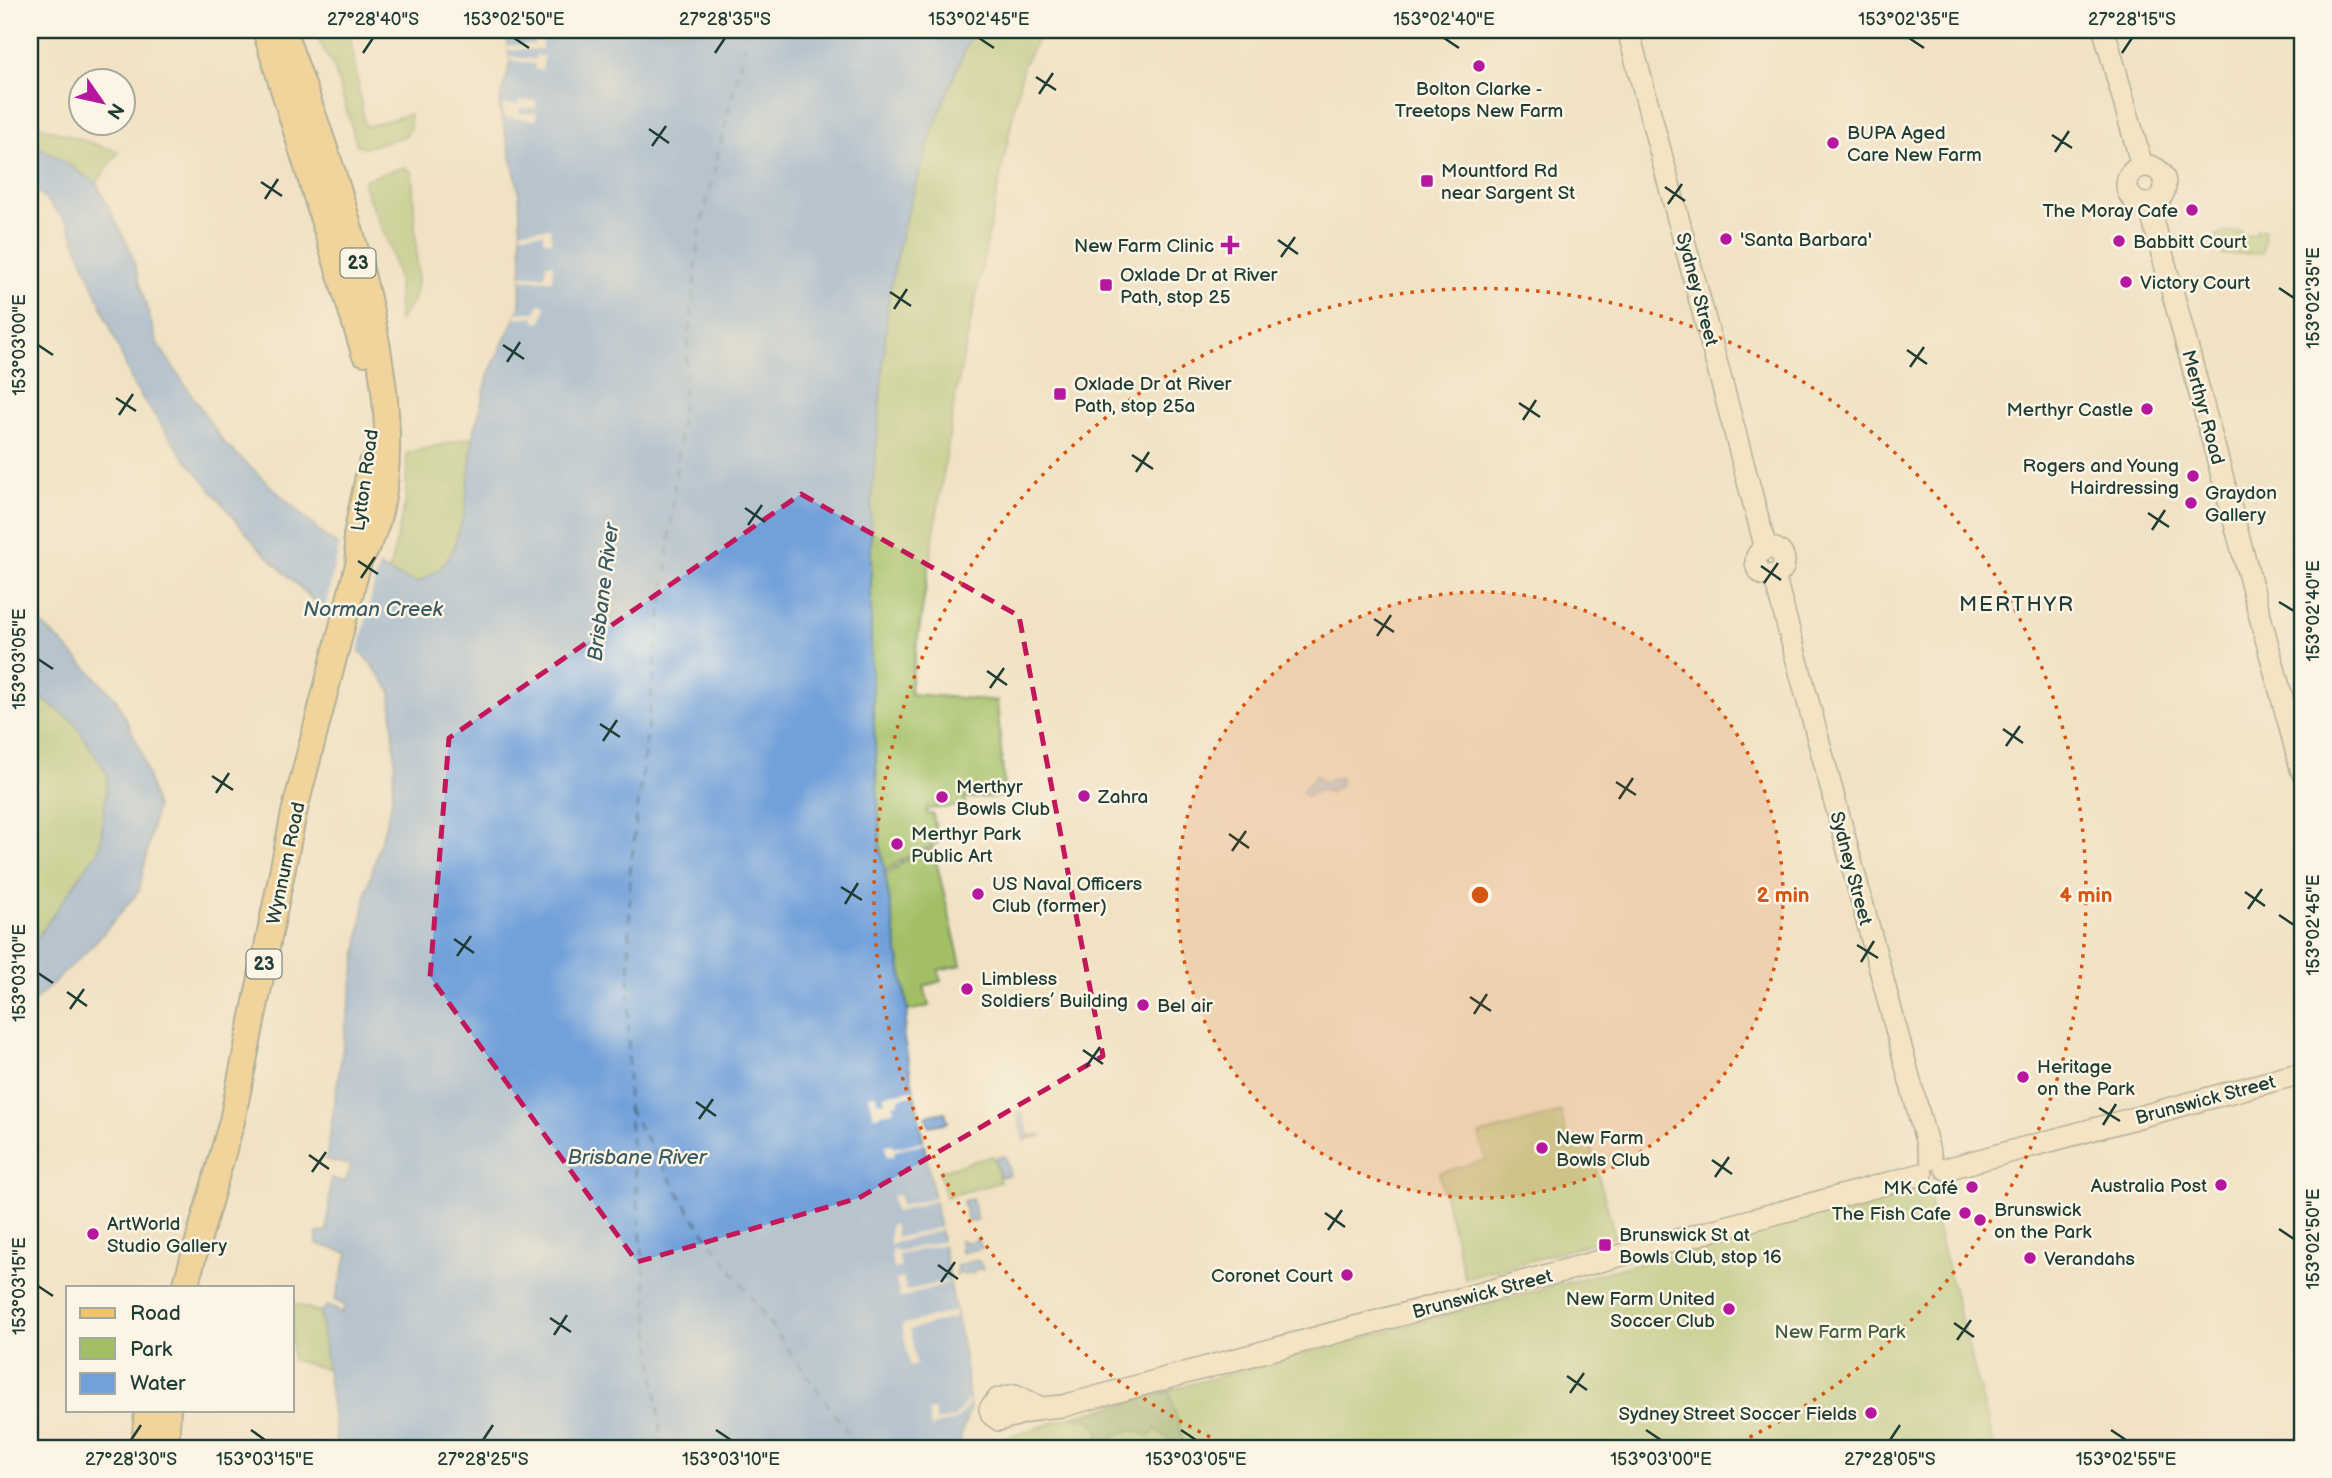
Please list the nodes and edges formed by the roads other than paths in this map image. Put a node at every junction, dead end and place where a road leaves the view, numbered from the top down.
1 (265, 30) edge
2 (283, 30) edge
3 (1628, 30) edge
4 (2104, 30) edge
5 (365, 533) junction
6 (359, 562) joint
7 (2302, 772) edge
8 (2302, 1073) edge
9 (1933, 1167) junction
10 (186, 1286) edge
11 (1041, 1408) dead end
12 (147, 1412) edge
13 (168, 1412) edge
14 (144, 1448) edge
15 (166, 1448) edge

1 - 5 main road, Lytton Road / 23
2 - 5 main road, Lytton Road / 23
3 - 9 street, Sydney Street
4 - 7 street, Merthyr Road
5 - 6 main road, Lytton Road / 23
6 - 10 main road, Wynnum Road / 23
8 - 9 street, Brunswick Street
9 - 11 street, Brunswick Street
12 - 14 main road
13 - 15 main road

